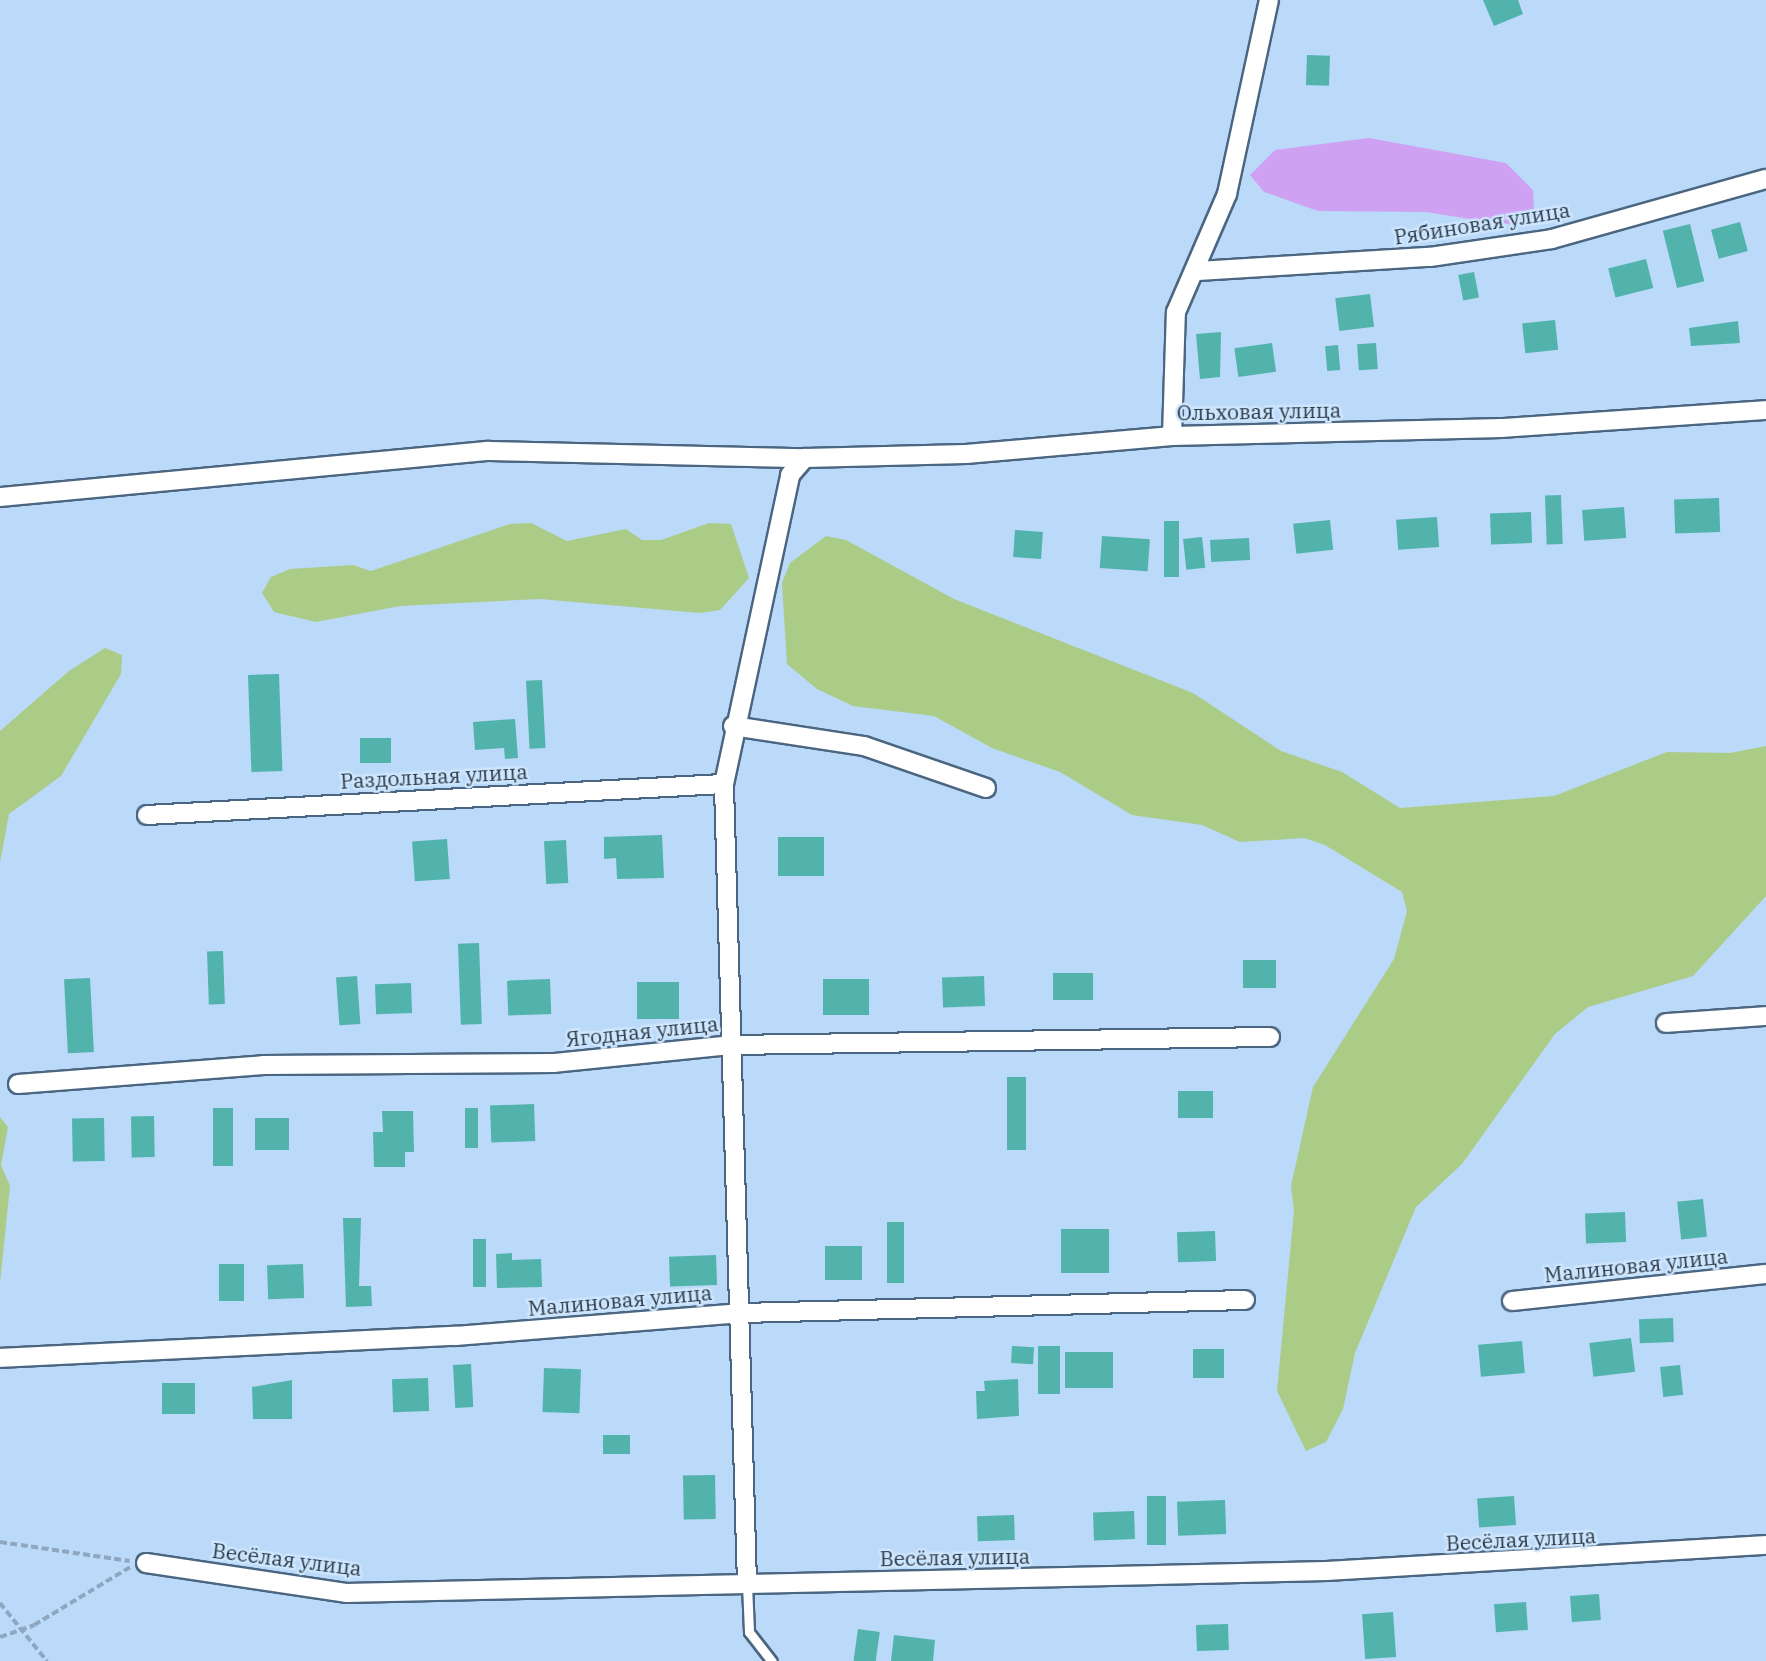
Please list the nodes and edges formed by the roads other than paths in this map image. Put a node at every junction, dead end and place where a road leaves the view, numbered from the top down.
1 (1269, 0) edge
2 (1766, 179) edge
3 (1198, 271) junction
4 (1766, 410) edge
5 (1172, 436) junction
6 (805, 458) junction
7 (0, 497) edge
8 (733, 726) junction
9 (724, 784) junction
10 (986, 789) dead end
11 (147, 815) dead end
12 (1766, 1016) edge
13 (1666, 1023) dead end
14 (1270, 1037) dead end
15 (731, 1045) junction
16 (18, 1084) dead end
17 (1766, 1274) edge
18 (1245, 1300) dead end
19 (1512, 1301) dead end
20 (742, 1313) junction
21 (0, 1358) edge
22 (1766, 1545) edge
23 (146, 1563) road end
24 (747, 1584) junction
25 (772, 1661) edge

1 - 3 street
2 - 3 street, Рябиновая улица
3 - 5 street
4 - 5 street, Ольховая улица
5 - 6 street, Ольховая улица
6 - 7 street, Ольховая улица
6 - 8 street
8 - 9 street
8 - 10 street
9 - 11 street, Раздольная улица
9 - 15 street
12 - 13 street
14 - 15 street, Ягодная улица
15 - 16 street, Ягодная улица
15 - 20 street
17 - 19 street, Малиновая улица
18 - 20 street, Малиновая улица
20 - 21 street, Малиновая улица
20 - 24 street
22 - 24 street, Весёлая улица
23 - 24 street, Весёлая улица
24 - 25 lane

